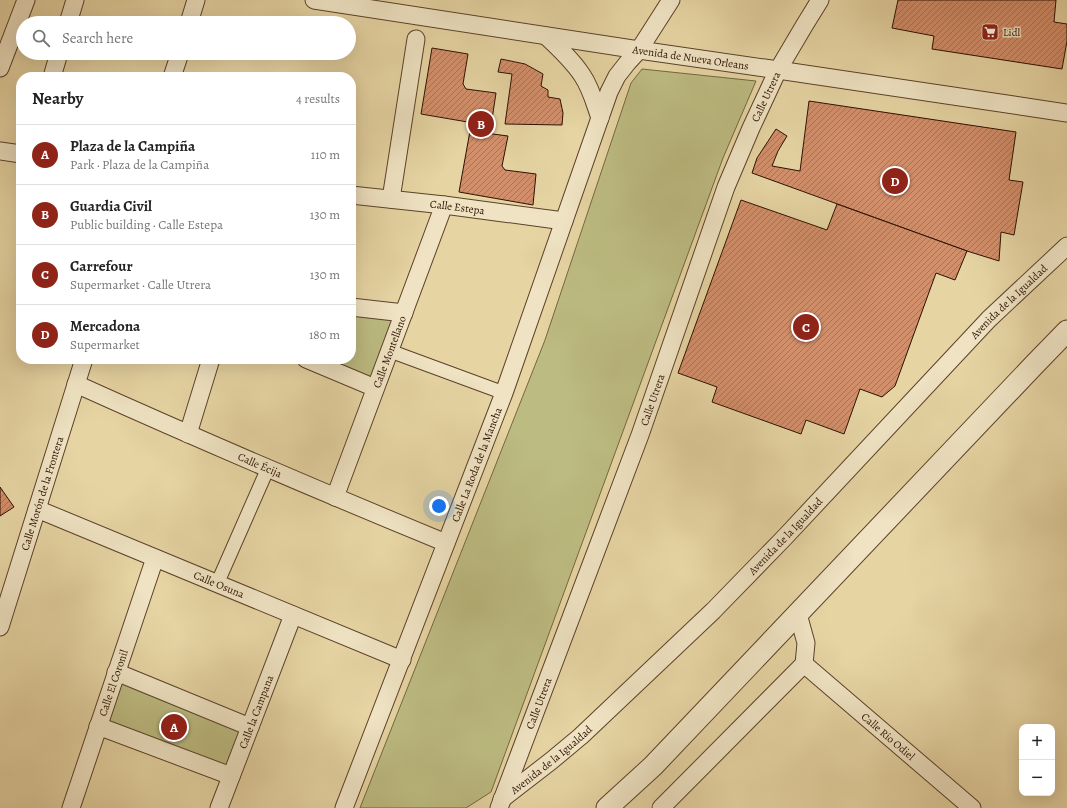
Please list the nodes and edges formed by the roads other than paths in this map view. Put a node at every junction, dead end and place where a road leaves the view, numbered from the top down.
1 (26, 0) edge
2 (75, 0) edge
3 (196, 0) edge
4 (314, 0) edge
5 (671, 0) edge
6 (820, 0) edge
7 (20, 16) edge
8 (70, 16) edge
9 (191, 16) edge
10 (16, 26) edge
11 (546, 36) junction
12 (416, 39) dead end
13 (639, 50) junction
14 (57, 60) edge
15 (178, 60) edge
16 (0, 68) edge
17 (778, 70) junction
18 (53, 72) edge
19 (174, 72) edge
20 (1067, 114) edge
21 (600, 118) junction
22 (0, 151) edge
23 (16, 153) edge
24 (356, 196) edge
25 (391, 199) junction
26 (444, 205) junction
27 (564, 221) junction
28 (1067, 246) edge
29 (356, 308) edge
30 (404, 313) junction
31 (1067, 332) edge
32 (390, 351) junction
33 (82, 364) edge
34 (209, 364) edge
35 (318, 364) edge
36 (76, 384) junction
37 (375, 388) junction
38 (504, 394) junction
39 (188, 434) junction
40 (268, 468) junction
41 (335, 498) junction
42 (37, 509) junction
43 (446, 543) junction
44 (155, 558) junction
45 (217, 584) junction
46 (798, 614) junction
47 (293, 615) junction
48 (0, 627) edge
49 (402, 660) junction
50 (804, 664) junction
51 (116, 672) junction
52 (98, 726) junction
53 (250, 727) junction
54 (231, 776) junction
55 (500, 803) edge
56 (71, 808) edge
57 (219, 808) edge
58 (344, 808) edge
59 (487, 808) edge
60 (606, 808) edge
61 (660, 808) edge
62 (972, 808) edge

1 - 7 street
2 - 8 street
3 - 9 street
4 - 11 street, Avenida de Nueva Orleans
5 - 13 street, Calle La Roda de la Mancha
6 - 17 street, Calle Utrera
10 - 16 street
11 - 13 street, Avenida de Nueva Orleans
11 - 21 street
12 - 25 street
13 - 17 street, Avenida de Nueva Orleans
13 - 21 street, Calle La Roda de la Mancha
14 - 18 street
15 - 19 street
17 - 20 street, Avenida de Nueva Orleans
17 - 55 street, Calle Utrera
21 - 27 street, Calle La Roda de la Mancha
22 - 23 street
24 - 25 street, Calle Estepa
25 - 26 street, Calle Estepa
26 - 27 street, Calle Estepa
26 - 30 street, Calle Montellano
27 - 38 street, Calle La Roda de la Mancha
28 - 55 street, Avenida de la Igualdad
29 - 30 street
30 - 32 street, Calle Montellano
31 - 46 street
32 - 37 street, Calle Montellano
32 - 38 street
33 - 36 street, Calle Morón de la Frontera
34 - 39 street
35 - 37 street
36 - 39 street, Calle Écija
36 - 42 street, Calle Morón de la Frontera
37 - 41 street, Calle Montellano
38 - 43 street, Calle La Roda de la Mancha
39 - 40 street, Calle Écija
40 - 41 street, Calle Écija
40 - 45 street
41 - 43 street, Calle Écija
42 - 44 street, Calle Osuna
42 - 48 street, Calle Morón de la Frontera
43 - 49 street, Calle La Roda de la Mancha
44 - 45 street, Calle Osuna
44 - 51 street, Calle El Coronil
45 - 47 street, Calle Osuna
46 - 50 street
46 - 60 street
47 - 49 street, Calle Osuna
47 - 53 street, Calle la Campana
49 - 58 street, Calle La Roda de la Mancha
50 - 61 street
50 - 62 street, Calle Río Odiel
51 - 52 street, Calle El Coronil
51 - 53 street
52 - 54 street
52 - 56 street, Calle El Coronil
53 - 54 street, Calle la Campana
54 - 57 street, Calle la Campana
55 - 59 street, Avenida de la Igualdad

